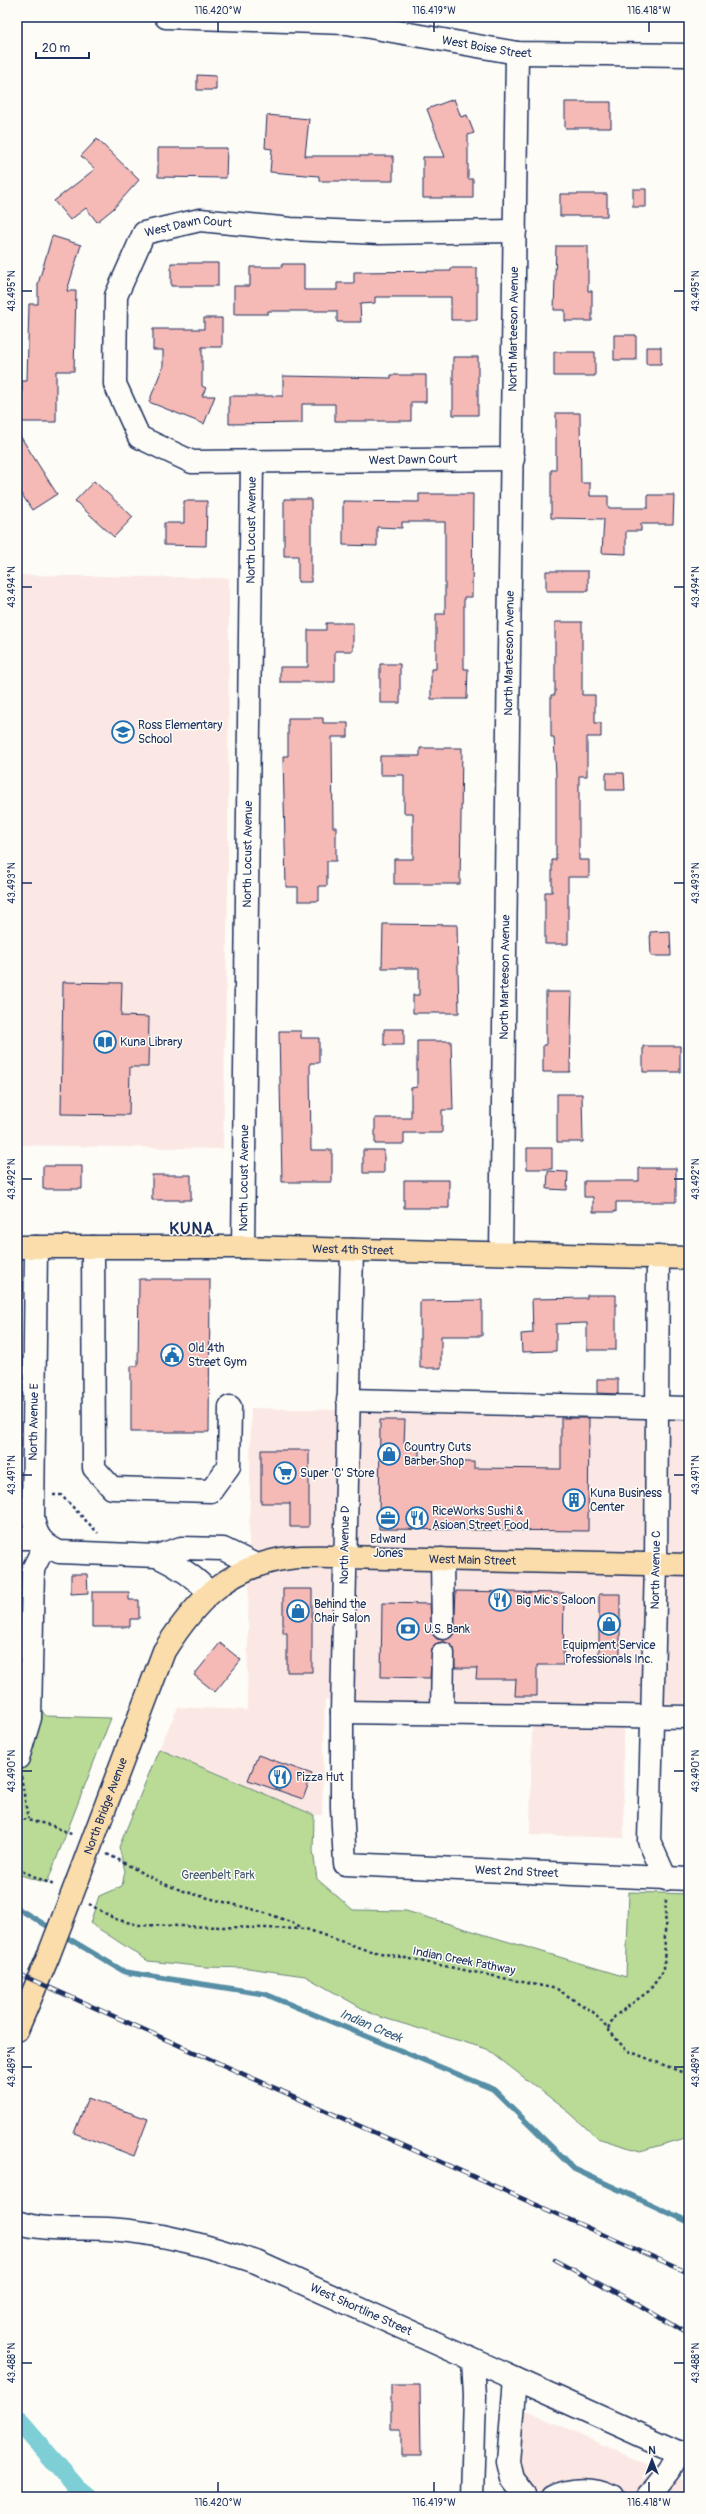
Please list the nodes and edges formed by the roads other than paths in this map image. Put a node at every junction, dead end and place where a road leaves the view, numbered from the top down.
1 (166, 17) edge
2 (348, 20) edge
3 (517, 53) junction
4 (689, 55) edge
5 (516, 231) junction
6 (513, 459) junction
7 (252, 461) junction
8 (27, 1247) edge
9 (94, 1247) junction
10 (244, 1247) junction
11 (352, 1250) junction
12 (502, 1252) junction
13 (658, 1257) junction
14 (689, 1258) edge
15 (348, 1400) junction
16 (230, 1407) dead end
17 (657, 1407) junction
18 (689, 1408) edge
19 (17, 1538) edge
20 (42, 1542) junction
21 (157, 1556) junction
22 (344, 1557) junction
23 (442, 1559) junction
24 (656, 1564) junction
25 (256, 1565) junction
26 (689, 1565) edge
27 (210, 1593) junction
28 (443, 1628) dead end
29 (443, 1654) dead end
30 (342, 1712) junction
31 (442, 1713) junction
32 (653, 1716) junction
33 (689, 1717) edge
34 (18, 1758) edge
35 (345, 1864) joint
36 (666, 1879) junction
37 (689, 1879) edge
38 (17, 2030) edge
39 (17, 2222) edge
40 (473, 2360) junction
41 (516, 2379) junction
42 (684, 2454) edge
43 (472, 2497) edge
44 (526, 2497) edge
45 (554, 2497) edge
46 (612, 2497) edge
47 (648, 2497) edge

1 - 2 street, West Boise Street
2 - 3 street, West Boise Street
3 - 4 street, West Boise Street
3 - 5 street, North Marteeson Avenue
5 - 6 street, North Marteeson Avenue
5 - 7 street, West Dawn Court
6 - 7 street, West Dawn Court
6 - 12 street, North Marteeson Avenue
7 - 10 street, North Locust Avenue
8 - 9 main road, West 4th Street
8 - 20 street, North Avenue E
9 - 10 main road, West 4th Street
9 - 16 street
10 - 11 main road, West 4th Street
11 - 12 main road, West 4th Street
11 - 15 street, North Avenue D
12 - 13 main road, West 4th Street
13 - 14 main road, West 4th Street
13 - 17 street, North Avenue C
15 - 17 street
15 - 22 street, North Avenue D
17 - 18 street
17 - 24 street, North Avenue C
19 - 20 street
20 - 21 street
20 - 34 street
21 - 25 street
21 - 27 street
22 - 23 main road, West Main Street
22 - 25 main road, West Main Street
22 - 30 street, North Avenue D
23 - 24 main road, West Main Street
23 - 28 street
24 - 26 main road, West Main Street
24 - 32 street, North Avenue C
25 - 27 main road, West Main Street
27 - 38 main road, North Bridge Avenue, bridge
29 - 31 street
30 - 31 street
30 - 35 street, North Avenue D
31 - 32 street
32 - 33 street
32 - 36 street, North Avenue C
35 - 36 street, West 2nd Street
36 - 37 street, West 2nd Street
39 - 40 street, West Shortline Street
40 - 41 street, West Shortline Street
40 - 43 street
41 - 42 street, West Shortline Street
41 - 44 street
42 - 47 street
45 - 46 street

